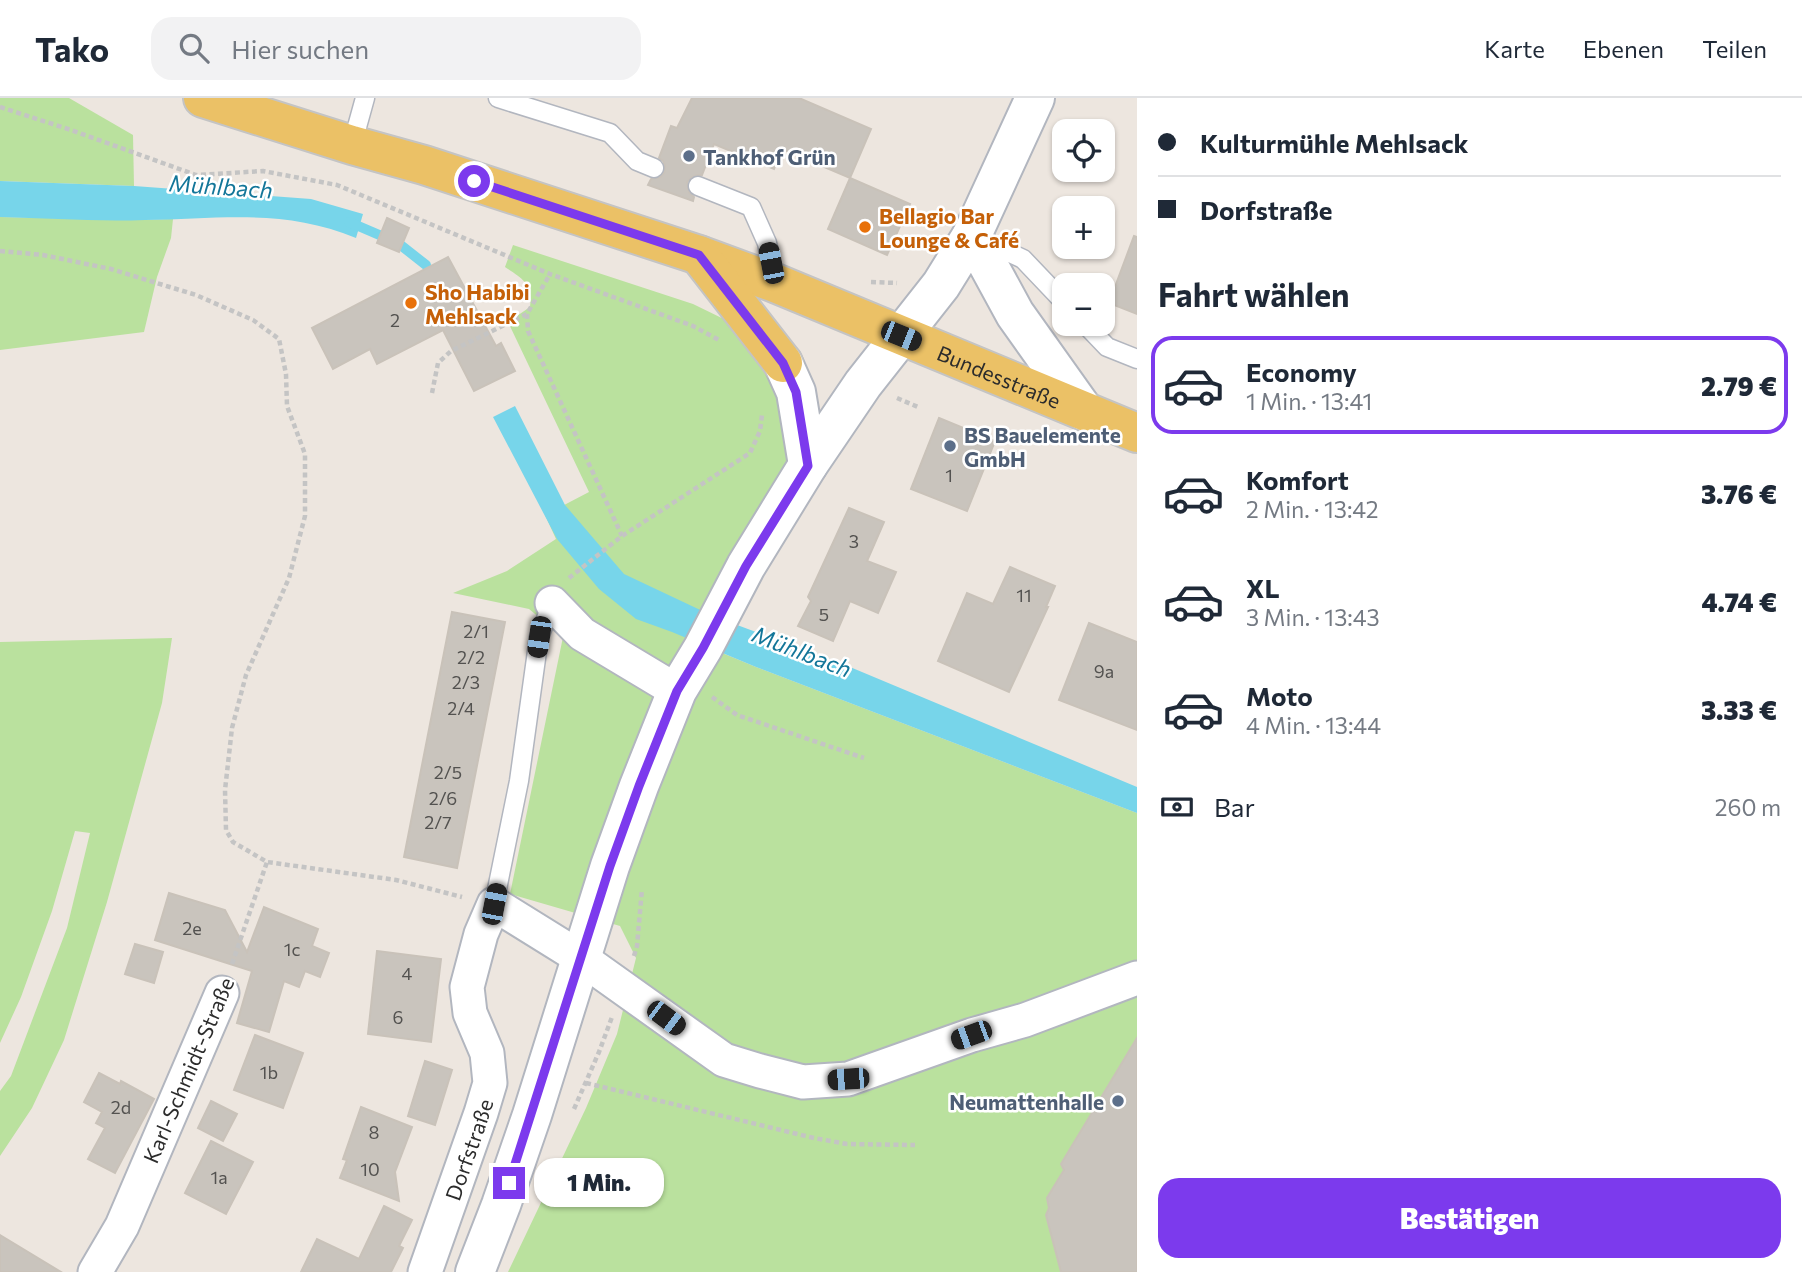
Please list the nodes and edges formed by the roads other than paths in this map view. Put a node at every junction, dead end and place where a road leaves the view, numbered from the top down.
1 (202, 98) edge
2 (365, 98) edge
3 (498, 98) edge
4 (1035, 98) edge
5 (352, 145) junction
6 (654, 168) dead end
7 (698, 186) dead end
8 (972, 235) junction
9 (699, 255) junction
10 (775, 283) junction
11 (1052, 289) edge
12 (901, 336) junction
13 (1096, 336) edge
14 (1137, 359) edge
15 (783, 363) joint
16 (1084, 411) junction
17 (1137, 433) edge
18 (808, 466) junction
19 (552, 603) joint
20 (689, 672) junction
21 (494, 904) junction
22 (581, 958) junction
23 (1137, 978) edge
24 (222, 993) road end
25 (95, 1272) edge
26 (425, 1272) edge
27 (475, 1272) edge

1 - 5 main road, Bundesstraße
2 - 5 lane
3 - 6 lane
4 - 8 street
5 - 9 main road, Bundesstraße
7 - 10 lane
8 - 11 lane
8 - 12 street
8 - 16 street
9 - 10 main road, Bundesstraße
9 - 15 main road
10 - 12 main road, Bundesstraße
12 - 16 main road, Bundesstraße
12 - 18 street
13 - 14 lane
15 - 18 street
16 - 17 main road, Bundesstraße
18 - 20 street
19 - 20 street
19 - 21 lane
20 - 22 street
21 - 22 street
21 - 26 street, Dorfstraße
22 - 23 street
22 - 27 street
24 - 25 street, Karl-Schmidt-Straße

